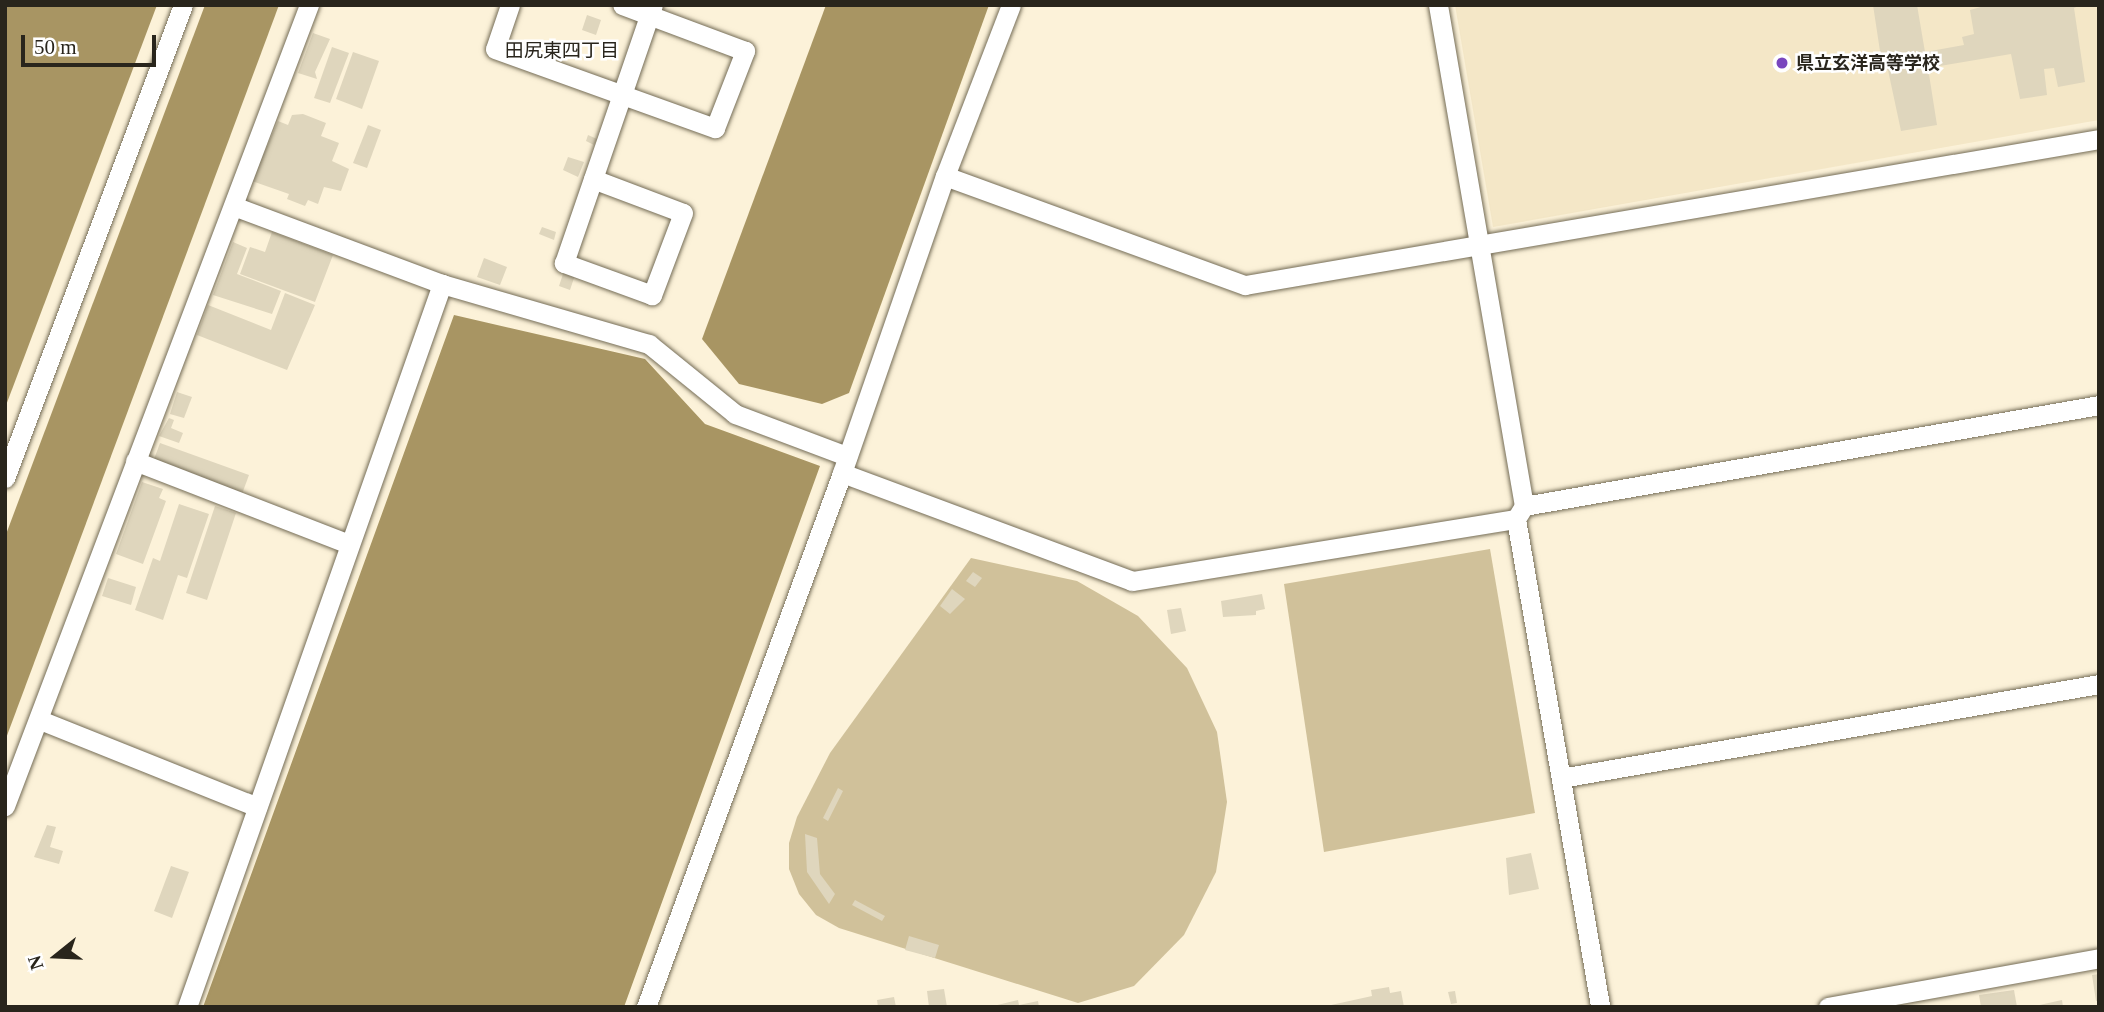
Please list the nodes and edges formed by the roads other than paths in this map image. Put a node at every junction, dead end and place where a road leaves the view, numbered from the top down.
1 (183, 5) edge
2 (309, 5) edge
3 (510, 5) edge
4 (622, 5) edge
5 (1011, 5) edge
6 (1437, 5) edge
7 (651, 10) edge
8 (622, 94) junction
9 (2099, 139) edge
10 (945, 176) junction
11 (593, 179) junction
12 (236, 207) junction
13 (1479, 246) junction
14 (442, 284) junction
15 (2099, 405) edge
16 (135, 461) junction
17 (844, 464) junction
18 (5, 478) edge
19 (1520, 512) junction
20 (349, 544) junction
21 (2099, 684) edge
22 (40, 720) junction
23 (1561, 778) junction
24 (5, 806) edge
25 (257, 807) junction
26 (2099, 958) edge
27 (1912, 999) edge
28 (187, 1007) edge
29 (646, 1007) edge
30 (1600, 1007) edge
31 (1828, 1007) edge

1 - 18 street
2 - 12 street
3 - 8 street
4 - 7 street
5 - 10 street
6 - 13 street
7 - 8 street
7 - 8 street
8 - 11 street
9 - 13 street
10 - 13 street
10 - 17 street
11 - 11 street
12 - 14 street
12 - 16 street
13 - 19 street
14 - 17 street
14 - 20 street
15 - 19 street
16 - 20 street
16 - 22 street
17 - 19 street
17 - 29 street
19 - 23 street
20 - 25 street
21 - 23 street
22 - 24 street
22 - 25 street
23 - 30 street
25 - 28 street
26 - 27 street
27 - 31 street

